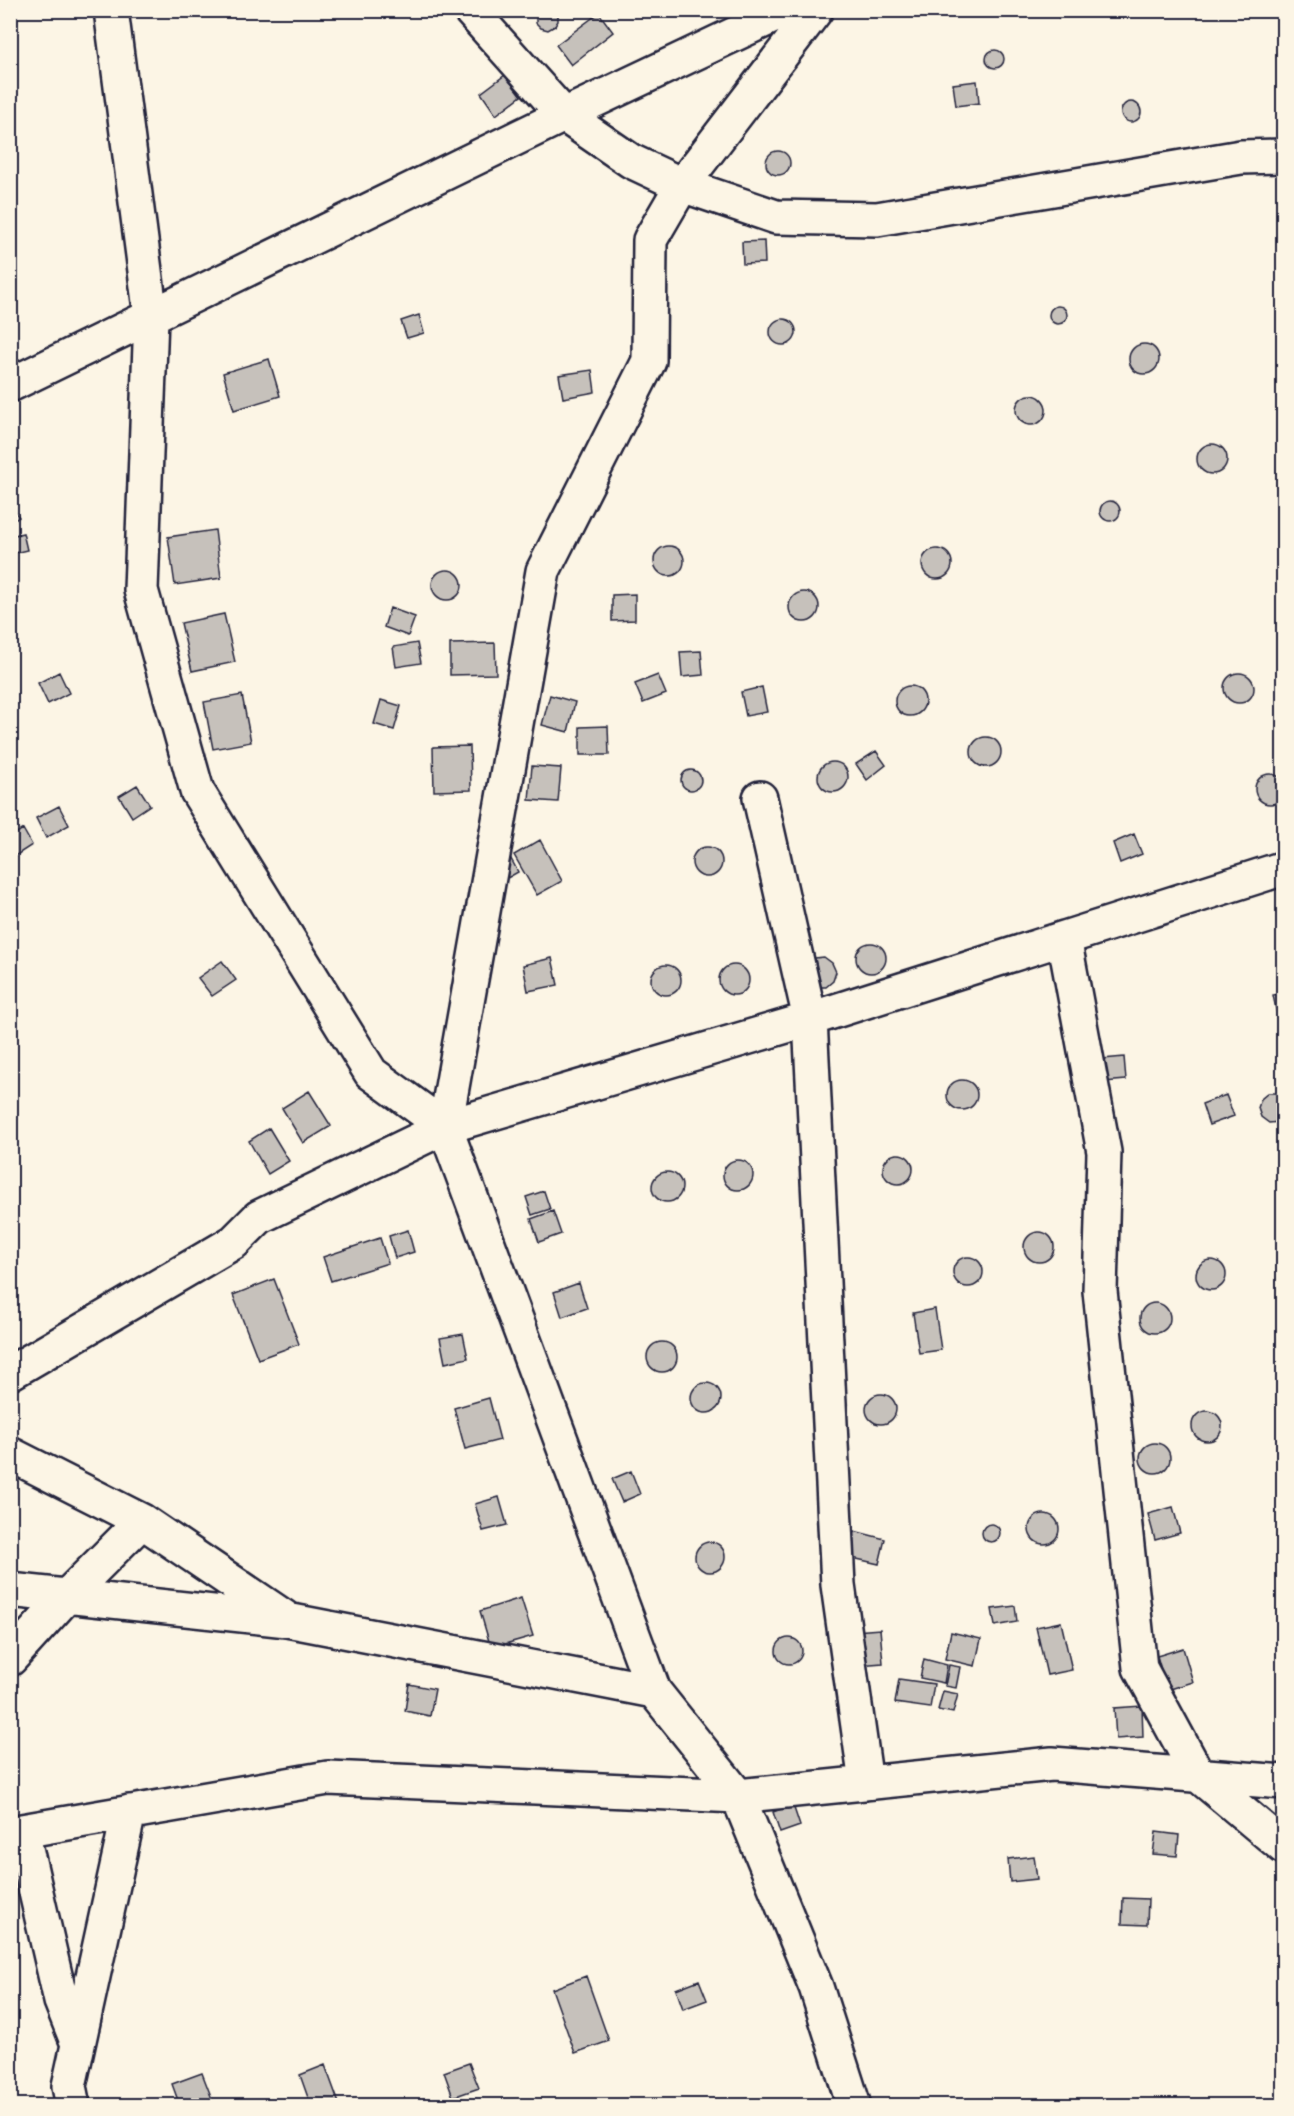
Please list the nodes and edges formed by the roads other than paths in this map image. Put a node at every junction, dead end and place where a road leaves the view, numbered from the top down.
1 (111, 10) edge
2 (470, 10) edge
3 (786, 10) edge
4 (816, 10) edge
5 (564, 115) junction
6 (1284, 156) edge
7 (682, 185) junction
8 (151, 317) junction
9 (12, 382) edge
10 (760, 798) dead end
11 (1284, 868) edge
12 (1064, 938) junction
13 (810, 1019) junction
14 (445, 1127) junction
15 (10, 1373) edge
16 (10, 1454) edge
17 (142, 1521) junction
18 (10, 1590) edge
19 (68, 1596) junction
20 (287, 1620) junction
21 (10, 1659) edge
22 (654, 1691) junction
23 (1198, 1775) junction
24 (1284, 1782) edge
25 (866, 1783) junction
26 (738, 1796) junction
27 (129, 1812) junction
28 (16, 1832) edge
29 (1284, 1847) edge
30 (78, 2044) junction
31 (74, 2106) edge
32 (854, 2106) edge

1 - 8 street
2 - 5 street
3 - 5 street
4 - 7 street
5 - 7 street
5 - 8 street
6 - 7 street
7 - 14 street
8 - 9 street
8 - 14 street
10 - 13 street
11 - 12 street
12 - 13 street
12 - 23 street
13 - 14 street
13 - 25 street
14 - 15 street
14 - 22 street
16 - 17 street
17 - 19 street
17 - 20 street
18 - 19 street
19 - 20 street
19 - 21 street
20 - 22 street
22 - 26 street
23 - 24 street
23 - 25 street
23 - 29 street
25 - 26 street
26 - 27 street
26 - 32 street
27 - 28 street
27 - 30 street
28 - 30 street
30 - 31 street

